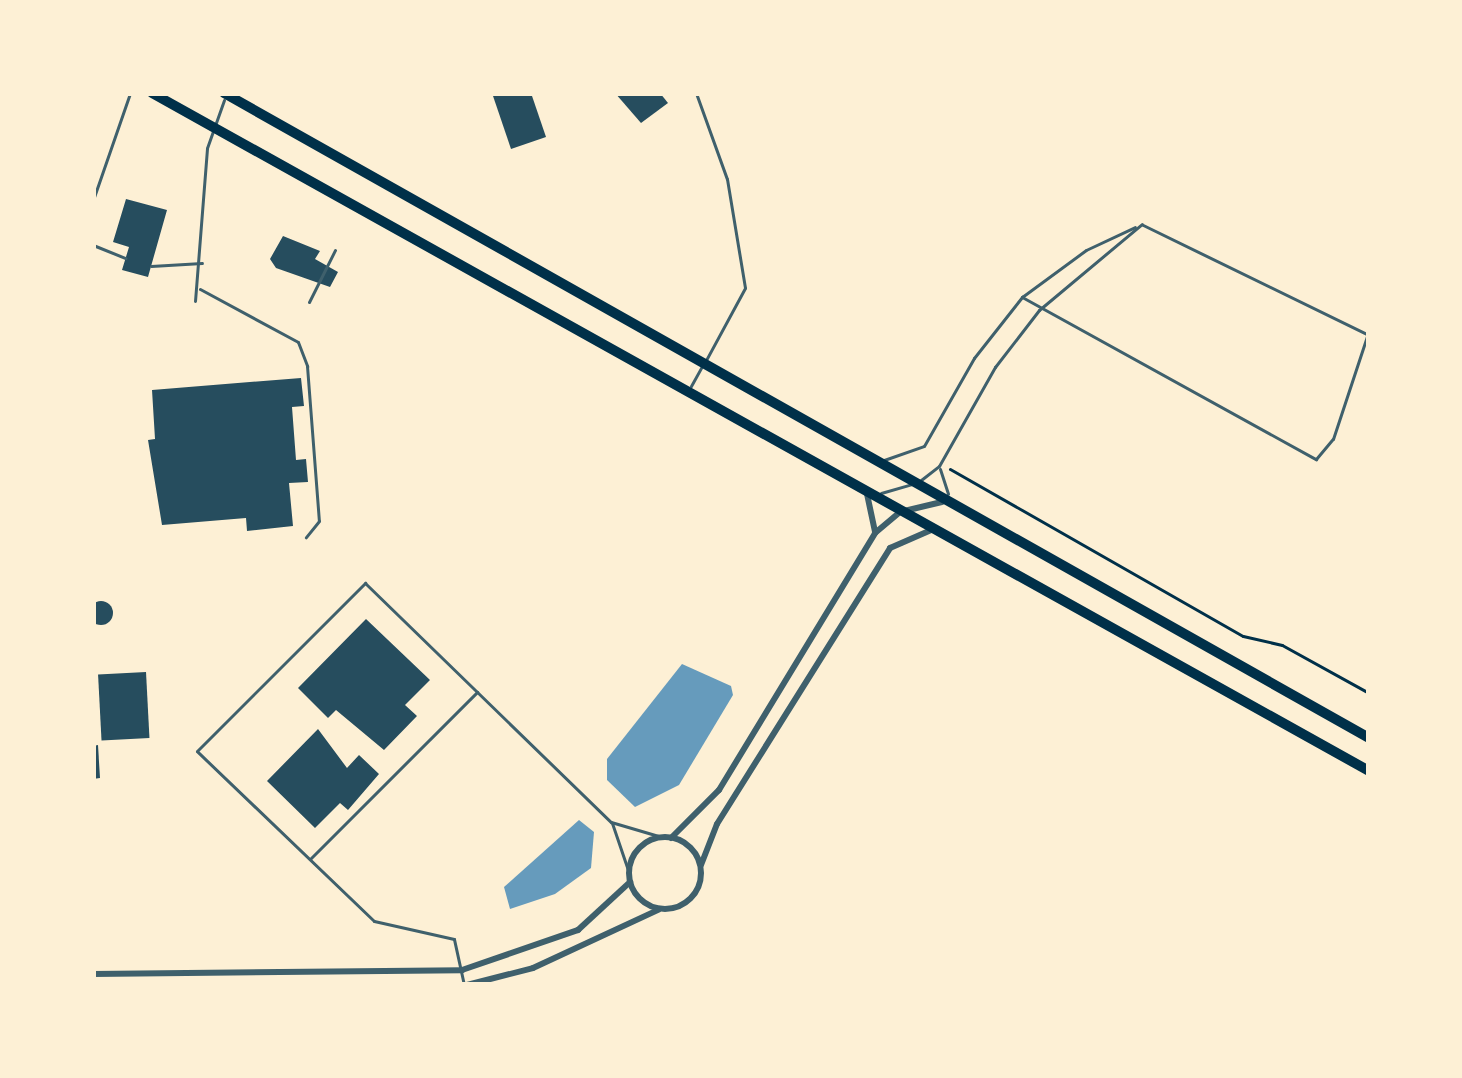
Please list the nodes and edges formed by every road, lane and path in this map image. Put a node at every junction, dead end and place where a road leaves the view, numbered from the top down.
1 (130, 93) edge
2 (152, 93) edge
3 (226, 93) edge
4 (696, 93) edge
5 (212, 126) junction
6 (93, 200) edge
7 (1142, 224) junction
8 (93, 245) edge
9 (335, 250) dead end
10 (125, 258) dead end
11 (202, 263) junction
12 (151, 266) dead end
13 (1061, 266) junction
14 (1073, 280) junction
15 (200, 289) junction
16 (1022, 297) junction
17 (195, 301) dead end
18 (309, 302) dead end
19 (1040, 310) junction
20 (1368, 332) edge
21 (704, 362) junction
22 (687, 393) junction
23 (880, 460) junction
24 (940, 465) junction
25 (918, 482) junction
26 (868, 494) junction
27 (952, 501) junction
28 (900, 512) junction
29 (932, 530) junction
30 (875, 533) junction
31 (306, 537) dead end
32 (782, 689) junction
33 (477, 692) junction
34 (1369, 693) edge
35 (796, 698) junction
36 (1369, 738) edge
37 (1369, 771) edge
38 (611, 822) junction
39 (666, 838) junction
40 (309, 860) junction
41 (701, 866) junction
42 (629, 877) junction
43 (661, 909) junction
44 (462, 970) junction
45 (93, 974) edge
46 (280, 974) junction
47 (138, 975) junction
48 (138, 985) edge
49 (279, 985) edge
50 (465, 985) edge

1 - 6 lane
2 - 5 highway
3 - 5 lane
3 - 21 highway
4 - 21 lane
5 - 11 lane
5 - 22 highway
7 - 13 lane
7 - 14 lane
7 - 20 lane
8 - 10 lane
9 - 18 lane
11 - 12 lane
11 - 15 lane
13 - 14 lane
13 - 16 lane
14 - 19 lane
15 - 17 lane
15 - 31 lane
16 - 19 lane
16 - 23 lane
19 - 20 lane
19 - 24 lane
21 - 22 lane
21 - 23 highway
22 - 26 highway
23 - 25 highway
24 - 25 lane
24 - 27 lane
24 - 34 path
25 - 26 lane
25 - 27 highway
26 - 28 highway
26 - 30 street
27 - 28 street
27 - 36 highway
28 - 29 highway
28 - 30 street
29 - 35 street
29 - 37 highway
30 - 32 street
32 - 35 lane
32 - 39 street
33 - 38 lane
33 - 40 lane
33 - 40 lane
35 - 41 street
38 - 39 lane
38 - 42 lane
39 - 41 street
39 - 42 street
40 - 44 lane
41 - 43 street
42 - 43 street
42 - 44 street
43 - 50 street
44 - 46 street
44 - 50 lane
45 - 47 street
46 - 47 street
46 - 49 lane
47 - 48 lane

